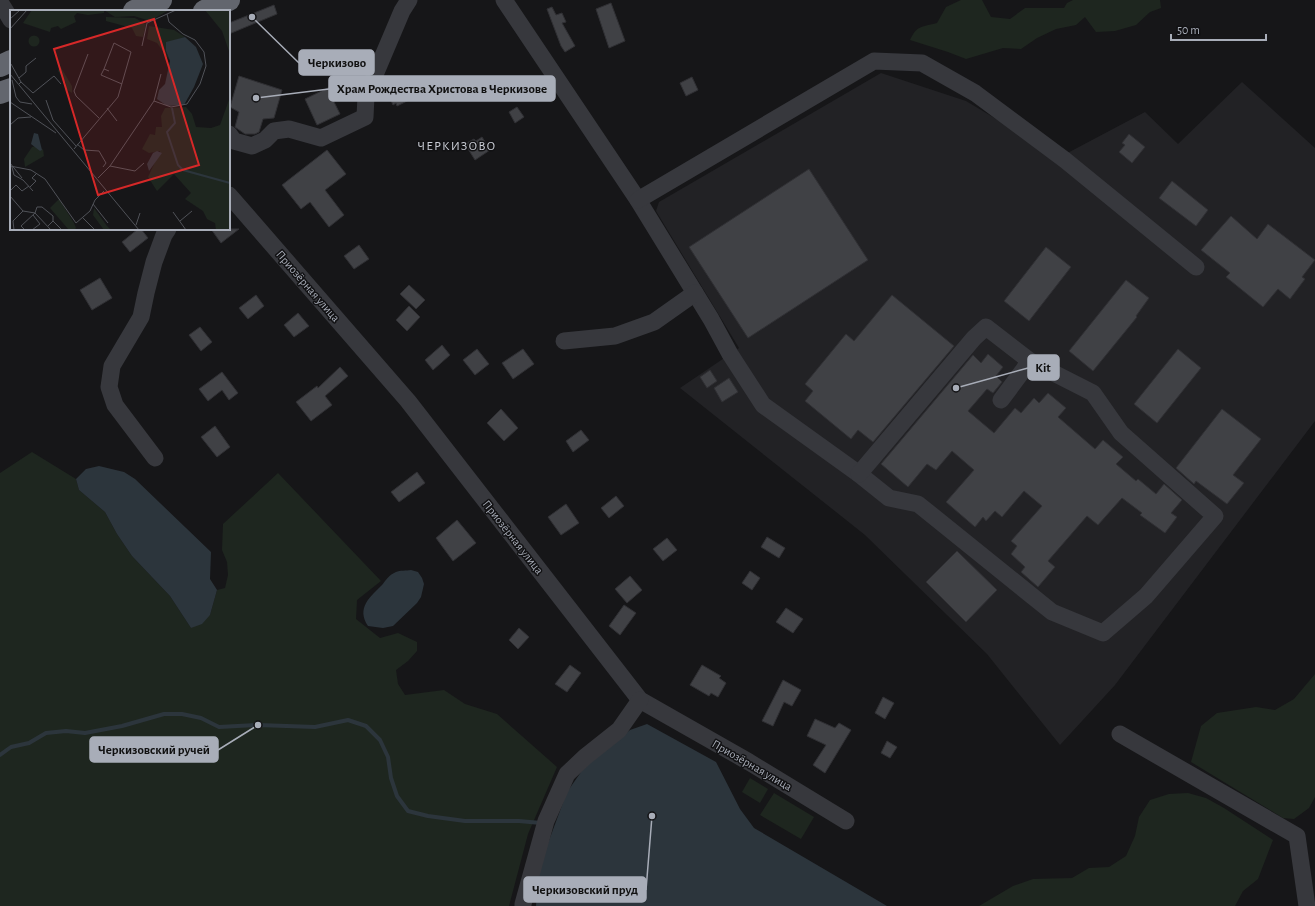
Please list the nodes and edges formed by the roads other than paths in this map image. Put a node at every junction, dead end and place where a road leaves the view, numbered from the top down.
1 (161, 0) edge
2 (229, 0) edge
3 (409, 0) edge
4 (504, 0) edge
5 (0, 2) edge
6 (136, 10) edge
7 (206, 10) edge
8 (10, 18) edge
9 (10, 61) edge
10 (0, 66) edge
11 (10, 89) edge
12 (0, 93) edge
13 (230, 136) edge
14 (230, 196) edge
15 (638, 200) junction
16 (167, 230) edge
17 (1196, 267) dead end
18 (695, 293) junction
19 (564, 341) dead end
20 (1030, 361) junction
21 (1001, 400) dead end
22 (155, 458) dead end
23 (858, 474) junction
24 (640, 700) junction
25 (1120, 734) dead end
26 (846, 821) dead end
27 (523, 906) edge
28 (1307, 906) edge

1 - 6 highway
2 - 7 highway
3 - 13 street
4 - 15 street
5 - 8 street
9 - 10 highway
11 - 12 highway
14 - 24 street, Приозёрная улица
15 - 17 street
15 - 18 street
16 - 22 street
18 - 19 street
18 - 23 street
20 - 21 street
20 - 23 street
20 - 23 street
24 - 26 street, Приозёрная улица
24 - 27 street
25 - 28 street

